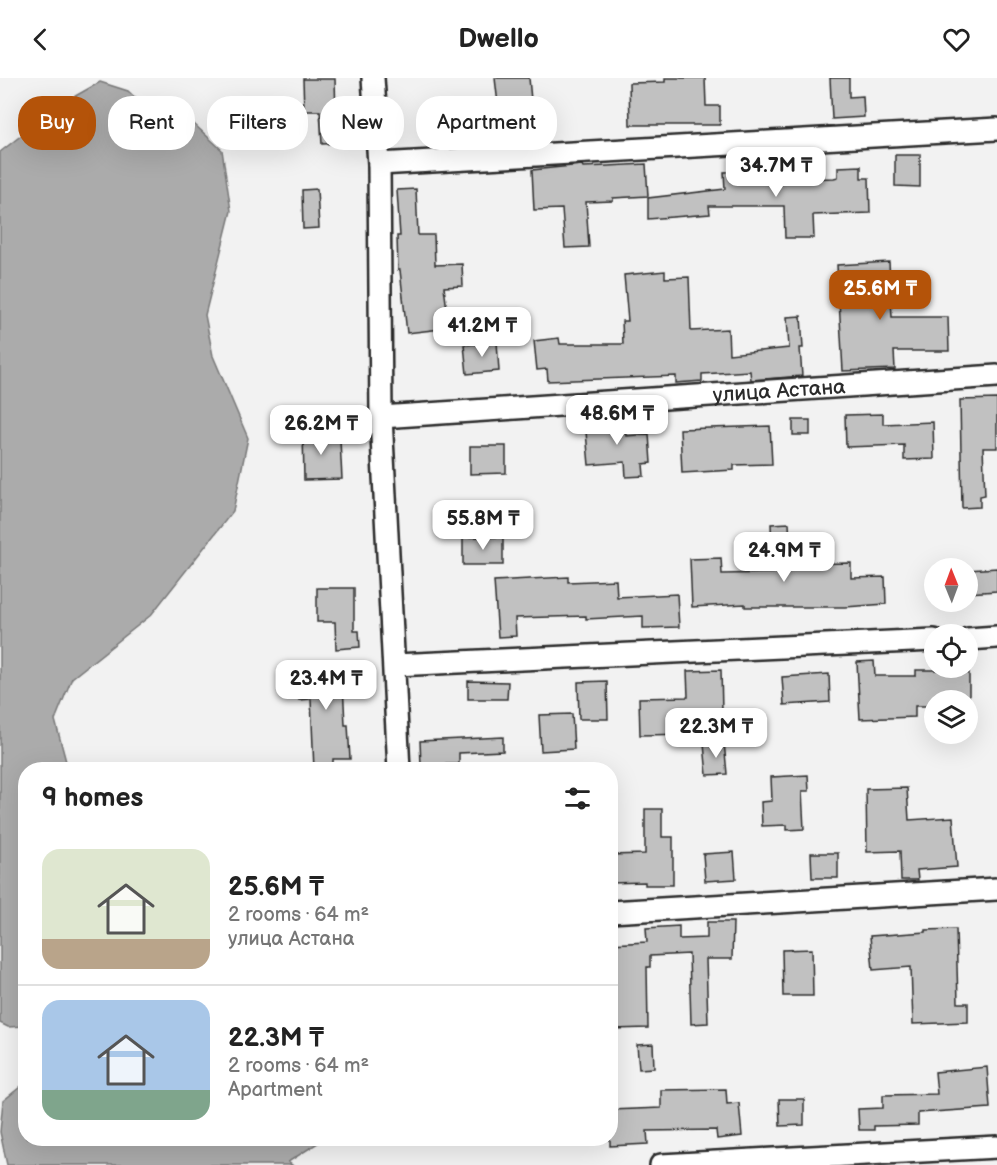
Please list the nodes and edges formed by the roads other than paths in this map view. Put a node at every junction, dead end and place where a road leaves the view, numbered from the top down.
1 (373, 78) edge
2 (997, 129) edge
3 (379, 164) junction
4 (997, 376) edge
5 (381, 417) junction
6 (997, 637) edge
7 (978, 638) edge
8 (924, 640) edge
9 (395, 665) junction
10 (399, 762) edge
11 (997, 889) edge
12 (618, 912) edge
13 (997, 1147) edge
14 (661, 1165) edge

1 - 3 street
2 - 3 street
3 - 5 street
4 - 5 street, улица Астана
5 - 9 street
6 - 7 street
8 - 9 street
9 - 10 street
11 - 12 street
13 - 14 street

